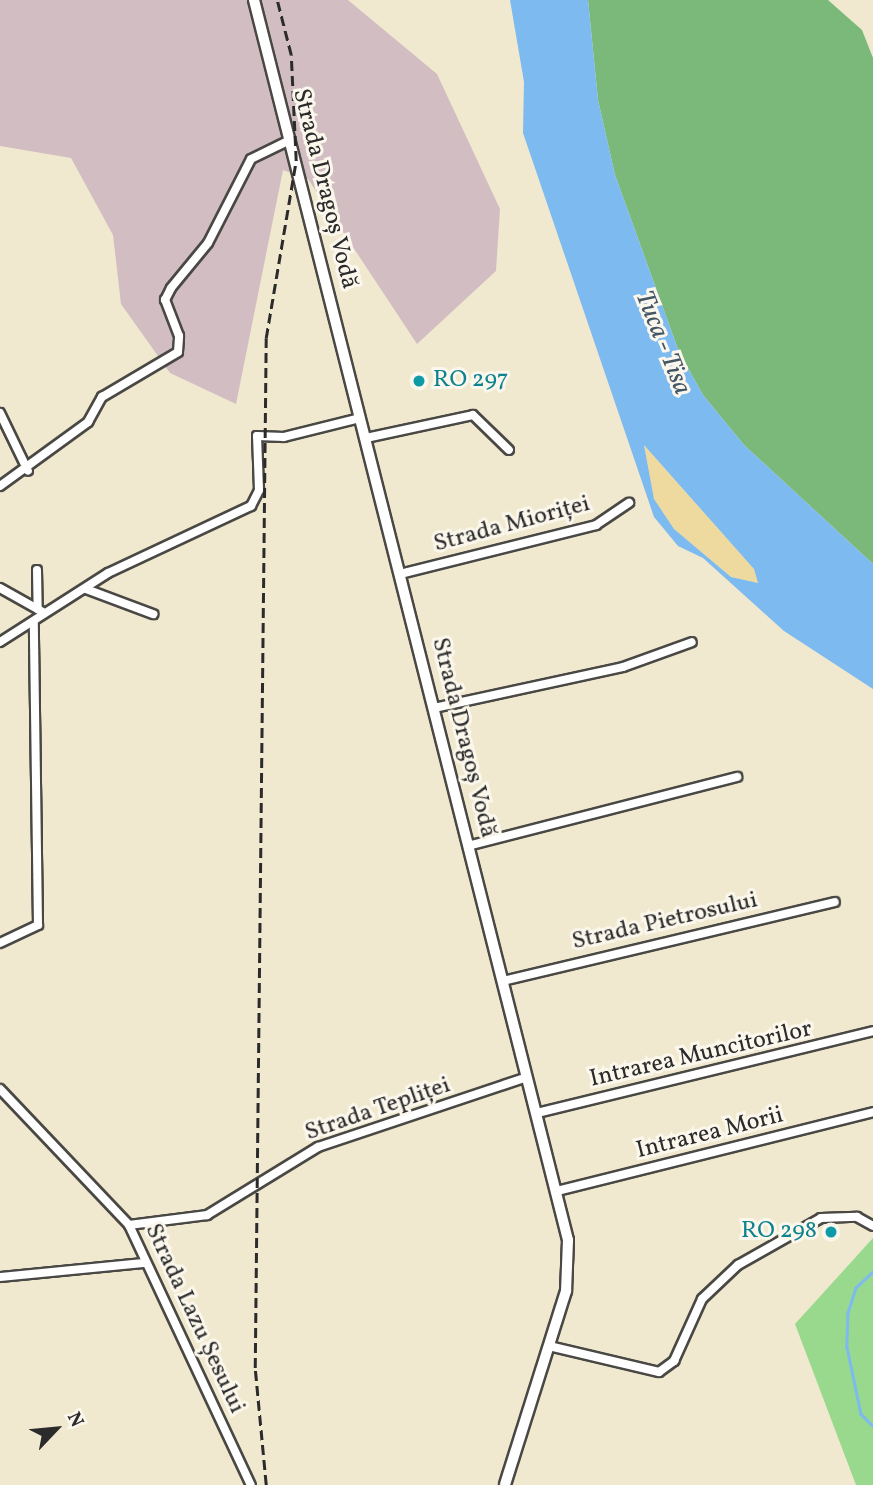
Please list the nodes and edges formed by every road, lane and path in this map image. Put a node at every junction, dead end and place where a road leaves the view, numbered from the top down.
1 (254, 0) edge
2 (290, 140) junction
3 (0, 413) edge
4 (360, 418) junction
5 (366, 438) junction
6 (509, 450) dead end
7 (28, 471) junction
8 (0, 486) edge
9 (629, 503) dead end
10 (37, 570) dead end
11 (400, 574) junction
12 (0, 588) edge
13 (86, 590) junction
14 (40, 611) junction
15 (153, 614) dead end
16 (34, 622) junction
17 (0, 642) edge
18 (692, 642) dead end
19 (434, 708) junction
20 (737, 777) dead end
21 (468, 846) junction
22 (835, 902) dead end
23 (0, 943) edge
24 (503, 981) junction
25 (873, 1031) edge
26 (527, 1077) junction
27 (0, 1089) edge
28 (873, 1112) edge
29 (537, 1113) junction
30 (557, 1191) junction
31 (129, 1225) junction
32 (873, 1226) edge
33 (144, 1263) junction
34 (0, 1277) edge
35 (549, 1346) junction
36 (251, 1485) edge
37 (506, 1485) edge

1 - 2 main road, Strada Dragoș Vodă
2 - 4 main road, Strada Dragoș Vodă
2 - 7 street
3 - 7 street
4 - 5 main road, Strada Dragoș Vodă
4 - 13 street
5 - 6 street
5 - 11 main road, Strada Dragoș Vodă
7 - 8 street
9 - 11 street, Strada Mioriței
10 - 14 street
11 - 19 main road, Strada Dragoș Vodă
12 - 14 street
13 - 14 street
13 - 15 street
14 - 16 street
16 - 17 street
16 - 23 street
18 - 19 street
19 - 21 main road, Strada Dragoș Vodă
20 - 21 street
21 - 24 main road, Strada Dragoș Vodă
22 - 24 street, Strada Pietrosului
24 - 26 main road, Strada Dragoș Vodă
25 - 29 street, Intrarea Muncitorilor
26 - 29 main road, Strada Dragoș Vodă
26 - 31 street, Strada Tepliței
27 - 31 street, Strada Lazu Șesului
28 - 30 street, Intrarea Morii
29 - 30 main road, Strada Dragoș Vodă
30 - 35 main road, Strada Dragoș Vodă
31 - 33 street, Strada Lazu Șesului
32 - 35 street
33 - 34 street
33 - 36 street, Strada Lazu Șesului
35 - 37 main road, Strada Dragoș Vodă

